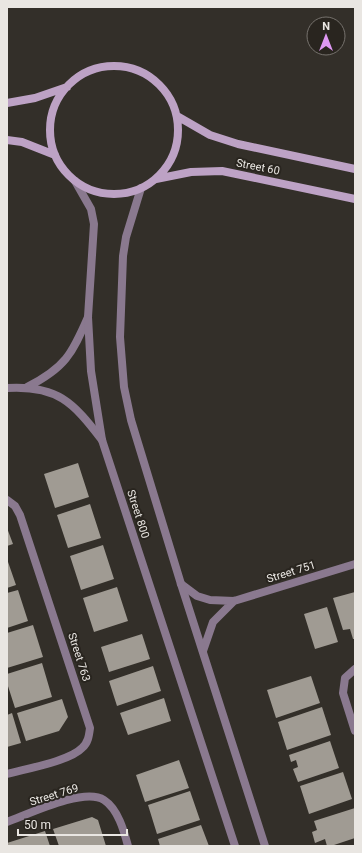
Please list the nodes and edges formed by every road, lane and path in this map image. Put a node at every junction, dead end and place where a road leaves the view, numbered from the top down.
1 (67, 87) junction
2 (7, 103) edge
3 (177, 116) junction
4 (7, 140) edge
5 (55, 155) junction
6 (355, 169) edge
7 (156, 179) junction
8 (76, 181) junction
9 (141, 188) junction
10 (355, 199) edge
11 (88, 317) junction
12 (27, 387) junction
13 (7, 388) edge
14 (102, 440) junction
15 (7, 500) edge
16 (355, 564) edge
17 (181, 584) junction
18 (234, 601) junction
19 (203, 651) junction
20 (355, 669) edge
21 (355, 731) edge
22 (7, 774) edge
23 (7, 822) edge
24 (128, 846) edge
25 (235, 846) edge
26 (265, 846) edge

1 - 2 main road
1 - 3 main road
1 - 5 main road
3 - 6 main road, Street 60
3 - 7 main road
4 - 5 main road
5 - 8 main road
7 - 9 main road
7 - 10 main road, Street 60
8 - 9 main road
8 - 11 street, Street 800
9 - 17 street, Street 800
11 - 12 street
11 - 14 street, Street 800
12 - 13 street
12 - 14 street
14 - 25 street, Street 800
15 - 22 street, Street 763
16 - 18 street, Street 751
17 - 18 street, Street 751
17 - 19 street, Street 800
18 - 19 street, Street 751
19 - 26 street, Street 800
20 - 21 street
23 - 24 street, Street 769

